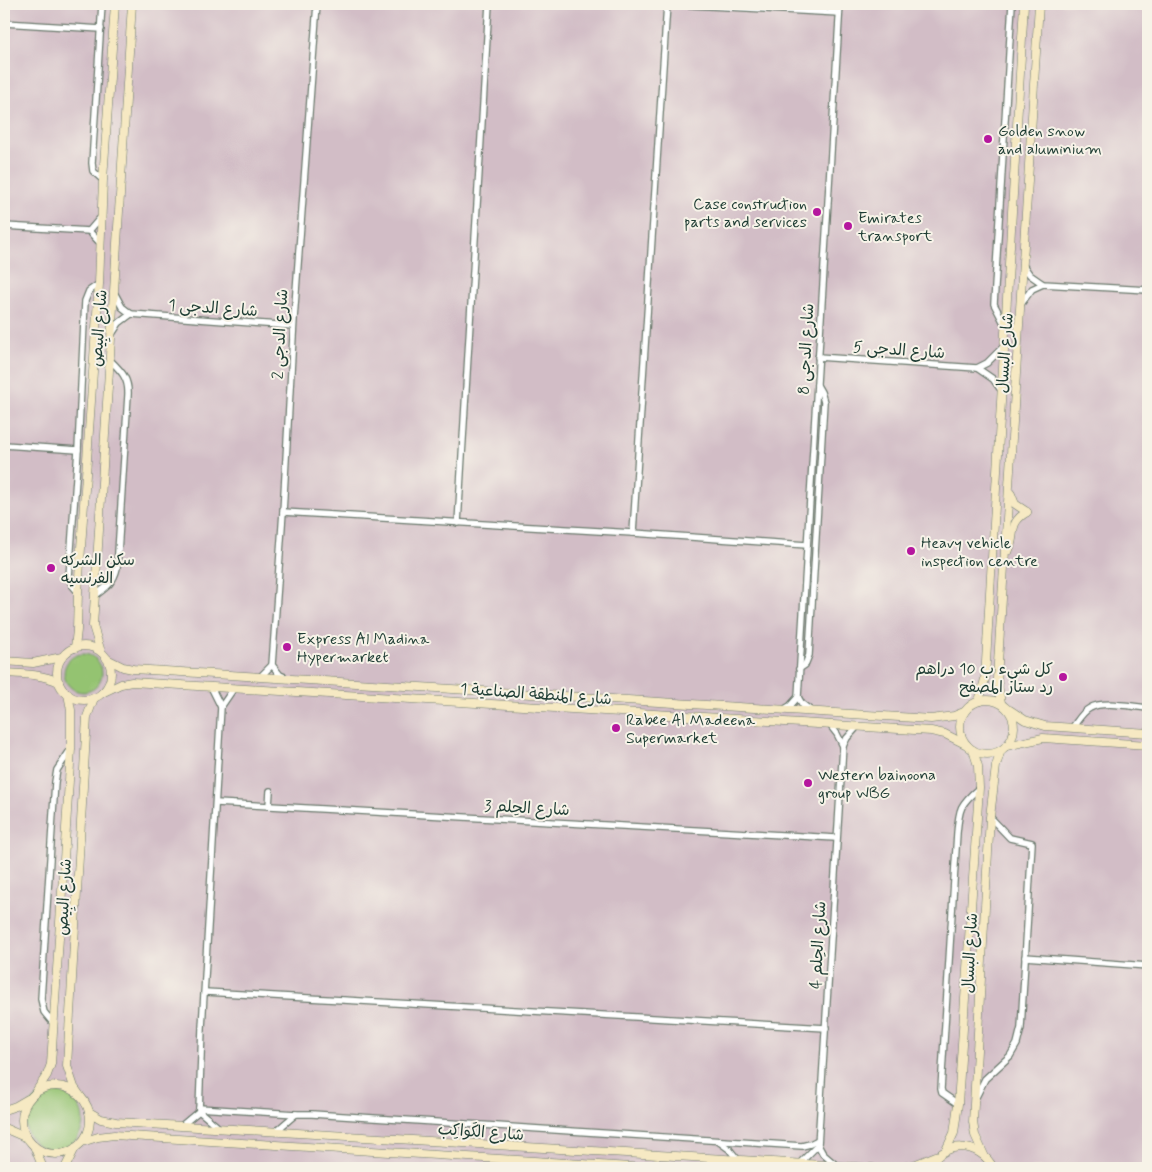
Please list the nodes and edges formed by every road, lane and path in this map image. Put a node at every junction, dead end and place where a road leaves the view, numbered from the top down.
1 (102, 4) edge
2 (114, 4) edge
3 (132, 4) edge
4 (317, 4) edge
5 (489, 4) edge
6 (667, 4) edge
7 (672, 4) edge
8 (840, 4) edge
9 (1012, 4) edge
10 (1024, 4) edge
11 (1039, 4) edge
12 (840, 13) junction
13 (4, 23) edge
14 (101, 29) junction
15 (103, 180) junction
16 (101, 217) junction
17 (4, 226) edge
18 (90, 231) junction
19 (100, 243) junction
20 (1023, 265) junction
21 (99, 284) junction
22 (1043, 284) junction
23 (1148, 290) edge
24 (114, 292) junction
25 (1021, 304) junction
26 (131, 314) junction
27 (1005, 325) junction
28 (293, 326) junction
29 (111, 336) junction
30 (1004, 348) junction
31 (818, 357) junction
32 (110, 360) junction
33 (977, 368) junction
34 (817, 385) junction
35 (1001, 390) junction
36 (4, 445) edge
37 (78, 450) junction
38 (1010, 486) junction
39 (284, 512) junction
40 (458, 523) junction
41 (633, 533) junction
42 (807, 545) junction
43 (1005, 558) junction
44 (78, 592) junction
45 (96, 595) junction
46 (75, 648) junction
47 (101, 652) junction
48 (62, 657) junction
49 (107, 659) junction
50 (4, 661) edge
51 (272, 665) junction
52 (799, 669) junction
53 (4, 673) edge
54 (260, 677) junction
55 (289, 679) junction
56 (59, 682) junction
57 (211, 686) junction
58 (234, 688) junction
59 (102, 693) junction
60 (68, 694) junction
61 (798, 696) junction
62 (94, 698) junction
63 (979, 701) junction
64 (1004, 706) junction
65 (221, 707) junction
66 (1148, 708) edge
67 (783, 710) junction
68 (812, 712) junction
69 (964, 712) junction
70 (830, 725) junction
71 (857, 727) junction
72 (1072, 728) junction
73 (1148, 733) edge
74 (1148, 745) edge
75 (843, 746) junction
76 (970, 748) junction
77 (1004, 748) junction
78 (71, 749) junction
79 (979, 788) junction
80 (270, 791) dead end
81 (216, 803) junction
82 (269, 806) junction
83 (990, 816) junction
84 (836, 838) junction
85 (1025, 957) junction
86 (1148, 966) edge
87 (205, 992) junction
88 (54, 1023) junction
89 (826, 1028) junction
90 (33, 1095) junction
91 (81, 1097) junction
92 (974, 1102) junction
93 (958, 1104) junction
94 (4, 1110) edge
95 (199, 1110) junction
96 (89, 1112) junction
97 (296, 1114) junction
98 (181, 1126) junction
99 (218, 1127) junction
100 (4, 1128) edge
101 (275, 1132) junction
102 (27, 1138) junction
103 (715, 1140) junction
104 (82, 1142) junction
105 (818, 1143) junction
106 (34, 1146) junction
107 (75, 1148) junction
108 (946, 1150) junction
109 (984, 1155) junction
110 (938, 1156) junction
111 (738, 1160) junction
112 (799, 1164) junction
113 (838, 1166) junction
114 (43, 1168) edge
115 (65, 1168) edge
116 (647, 1168) edge
117 (873, 1168) edge
118 (898, 1168) edge
119 (929, 1168) edge
120 (994, 1168) edge

1 - 14 street
2 - 15 street, شارع البِيص
3 - 24 street, شارع البِيص
4 - 28 street, شارع الدجى 2
5 - 40 street
6 - 41 street
7 - 12 street
8 - 12 street, شارع الدجى 8
9 - 27 street
10 - 27 street, شارع البسال
11 - 20 street, شارع البسال
12 - 31 street, شارع الدجى 8
13 - 14 street
14 - 15 street
15 - 16 street, شارع البِيص
16 - 18 street
16 - 19 street, شارع البِيص
17 - 18 street
18 - 19 street
19 - 21 street, شارع البِيص
20 - 22 street
20 - 25 street, شارع البسال
21 - 37 street
21 - 44 street, شارع البِيص
22 - 23 street
22 - 25 street
24 - 26 street
24 - 29 street, شارع البِيص
25 - 38 street, شارع البسال
26 - 28 street, شارع الدجى 1
26 - 29 street
27 - 30 street, شارع البسال
28 - 39 street, شارع الدجى 2
29 - 32 street, شارع البِيص
30 - 33 street
30 - 35 street, شارع البسال
31 - 33 street, شارع الدجى 5
31 - 34 street, شارع الدجى 8
32 - 45 street, شارع البِيص
32 - 45 street
33 - 35 street
34 - 42 street, شارع الدجى 8
34 - 52 street
35 - 63 street, شارع البسال
36 - 37 street
37 - 44 street
38 - 43 street, شارع البسال
38 - 43 street
39 - 40 street
39 - 51 street, شارع الدجى 2
40 - 41 street
41 - 42 street
42 - 52 street, شارع الدجى 8
43 - 64 street, شارع البسال
44 - 46 street, شارع البِيص
45 - 47 street, شارع البِيص
46 - 47 street
46 - 48 street
47 - 49 street
48 - 50 street
48 - 56 street
49 - 54 street, شارع المنطقة الصناعية 1
49 - 59 street
51 - 54 street
51 - 55 street
52 - 61 street, شارع الدجى 8
53 - 56 street
54 - 55 street, شارع المنطقة الصناعية 1
55 - 67 street, شارع المنطقة الصناعية 1
56 - 60 street
57 - 58 street, شارع المنطقة الصناعية 1
57 - 59 street, شارع المنطقة الصناعية 1
57 - 65 street
58 - 65 street
58 - 70 street, شارع المنطقة الصناعية 1
59 - 62 street
60 - 62 street
60 - 78 street, شارع البِيص
61 - 67 street
61 - 68 street
62 - 91 street, شارع البِيص
63 - 64 street
63 - 69 street
64 - 72 street
64 - 77 street
65 - 81 street
66 - 72 street
67 - 68 street, شارع المنطقة الصناعية 1
68 - 69 street, شارع المنطقة الصناعية 1
69 - 76 street
70 - 71 street, شارع المنطقة الصناعية 1
70 - 75 street
71 - 75 street
71 - 76 street, شارع المنطقة الصناعية 1
72 - 73 street
74 - 77 street
75 - 84 street, شارع الحِلم 4
76 - 77 street
76 - 79 street, شارع البسال
77 - 83 street, شارع البسال
78 - 88 street, شارع البِيص
78 - 88 street
79 - 93 street, شارع البسال
79 - 93 street
80 - 82 street
81 - 82 street, شارع الحِلم 3
81 - 87 street
82 - 84 street, شارع الحِلم 3
83 - 85 street
83 - 92 street, شارع البسال
84 - 89 street, شارع الحِلم 4
85 - 86 street
85 - 92 street
87 - 89 street
87 - 95 street
88 - 90 street, شارع البِيص
89 - 105 street, شارع الحِلم 4
90 - 91 street
90 - 94 street
90 - 102 street
91 - 96 street
92 - 109 street, شارع البسال
93 - 108 street, شارع البسال
95 - 97 street
95 - 98 street
95 - 99 street
96 - 98 street, شارع الكَواكِب
96 - 104 street
97 - 101 street
97 - 103 street
98 - 99 street, شارع الكَواكِب
99 - 101 street, شارع الكَواكِب
100 - 102 street
101 - 111 street, شارع الكَواكِب
102 - 106 street
103 - 105 street
103 - 111 street
104 - 107 street
104 - 116 street, شارع الكَواكِب
105 - 112 street
105 - 113 street
106 - 107 street
106 - 114 street
107 - 115 street
108 - 109 street
108 - 110 street
109 - 120 street, شارع البسال
110 - 118 street
110 - 119 street
111 - 112 street, شارع الكَواكِب
112 - 113 street, شارع الكَواكِب
113 - 117 street, شارع الكَواكِب

